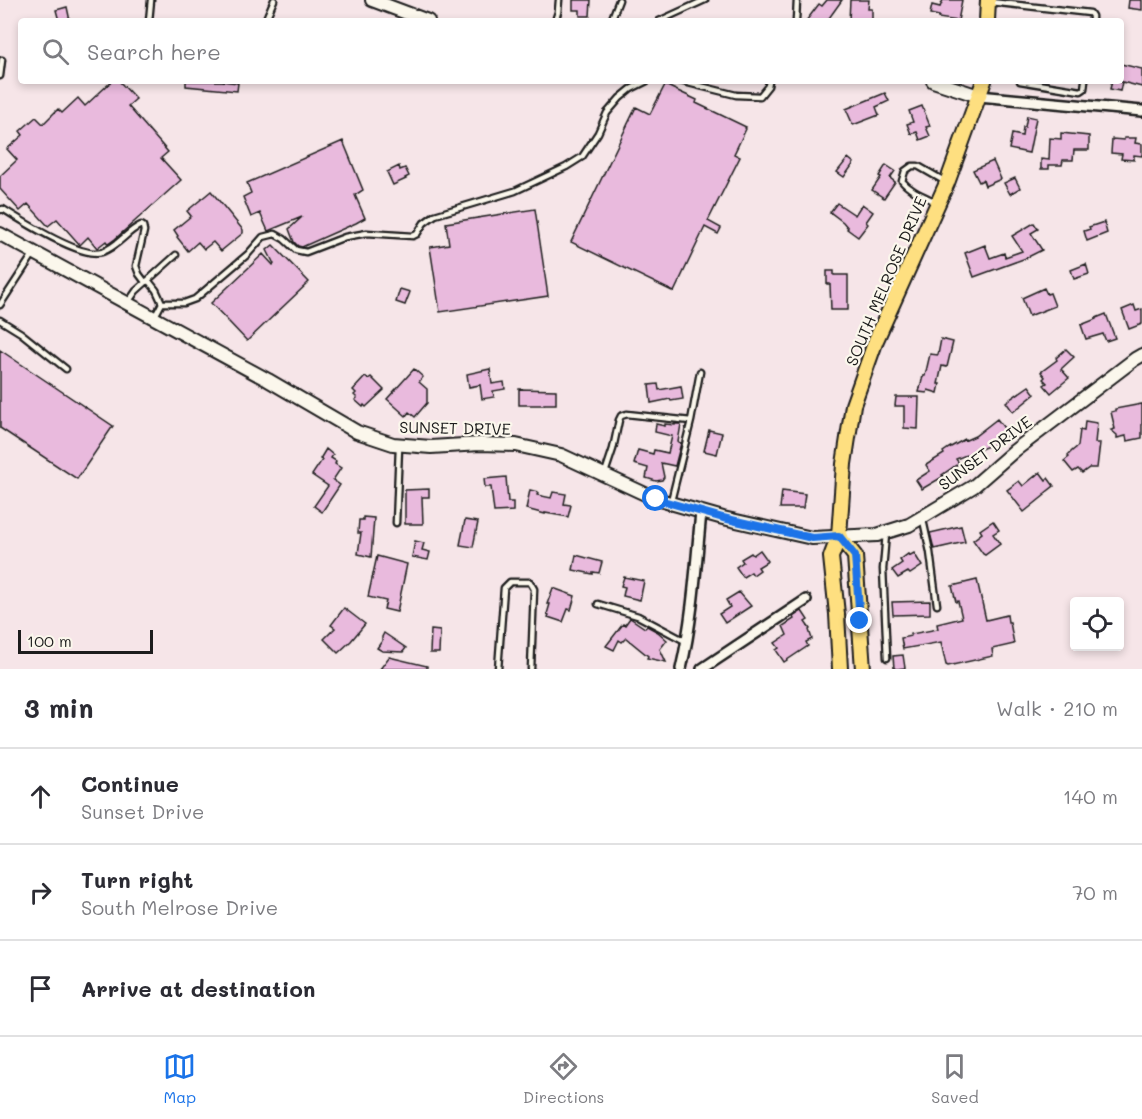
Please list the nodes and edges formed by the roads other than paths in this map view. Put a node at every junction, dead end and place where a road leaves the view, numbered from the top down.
1 (151, 0) edge
2 (274, 0) edge
3 (372, 0) edge
4 (559, 0) edge
5 (619, 0) edge
6 (705, 0) edge
7 (797, 0) edge
8 (988, 1) edge
9 (149, 18) edge
10 (266, 18) edge
11 (420, 18) edge
12 (556, 18) edge
13 (612, 18) edge
14 (666, 18) edge
15 (796, 18) edge
16 (987, 18) edge
17 (1092, 18) edge
18 (2, 60) dead end
19 (0, 76) edge
20 (641, 84) edge
21 (693, 84) edge
22 (768, 84) edge
23 (942, 84) edge
24 (983, 84) edge
25 (1038, 84) edge
26 (1085, 84) edge
27 (979, 96) junction
28 (1142, 111) edge
29 (947, 183) junction
30 (938, 203) junction
31 (0, 210) edge
32 (0, 234) edge
33 (34, 253) junction
34 (176, 255) dead end
35 (147, 281) junction
36 (127, 303) junction
37 (162, 303) junction
38 (0, 305) edge
39 (154, 318) junction
40 (0, 320) edge
41 (1142, 355) edge
42 (66, 369) dead end
43 (700, 372) dead end
44 (691, 421) junction
45 (399, 444) junction
46 (604, 475) junction
47 (671, 504) junction
48 (701, 512) junction
49 (923, 517) junction
50 (396, 523) dead end
51 (887, 532) junction
52 (839, 536) junction
53 (806, 600) dead end
54 (598, 604) dead end
55 (937, 605) dead end
56 (687, 642) junction
57 (887, 658) dead end
58 (498, 669) edge
59 (531, 669) edge
60 (681, 669) edge
61 (702, 669) edge
62 (840, 669) edge
63 (863, 669) edge

1 - 9 lane
2 - 10 lane
3 - 11 main road
4 - 12 lane
5 - 13 lane
6 - 14 lane
7 - 15 lane
8 - 16 main road
8 - 17 lane
18 - 19 lane
20 - 37 lane
21 - 22 lane
23 - 27 main road
24 - 27 main road, SOUTH MELROSE DRIVE
25 - 26 lane
27 - 28 street
27 - 29 main road, SOUTH MELROSE DRIVE
29 - 30 main road, SOUTH MELROSE DRIVE
29 - 30 lane
30 - 52 main road, SOUTH MELROSE DRIVE
31 - 35 lane
32 - 33 main road, SUNSET DRIVE
33 - 36 main road, SUNSET DRIVE
33 - 38 lane
34 - 35 lane
35 - 36 lane
35 - 37 lane
36 - 39 main road, SUNSET DRIVE
37 - 39 lane
39 - 45 main road, SUNSET DRIVE
40 - 42 lane
41 - 49 main road, SUNSET DRIVE
43 - 44 lane
44 - 46 lane
44 - 47 lane
45 - 46 main road, SUNSET DRIVE
45 - 50 lane
46 - 47 main road, SUNSET DRIVE
47 - 48 main road, SUNSET DRIVE
48 - 52 main road, SUNSET DRIVE
48 - 56 street
49 - 51 main road, SUNSET DRIVE
49 - 55 lane
51 - 52 main road, SUNSET DRIVE
51 - 57 lane
52 - 62 main road, SOUTH MELROSE DRIVE
52 - 63 main road
53 - 61 street
54 - 56 lane
56 - 60 street
58 - 59 lane

